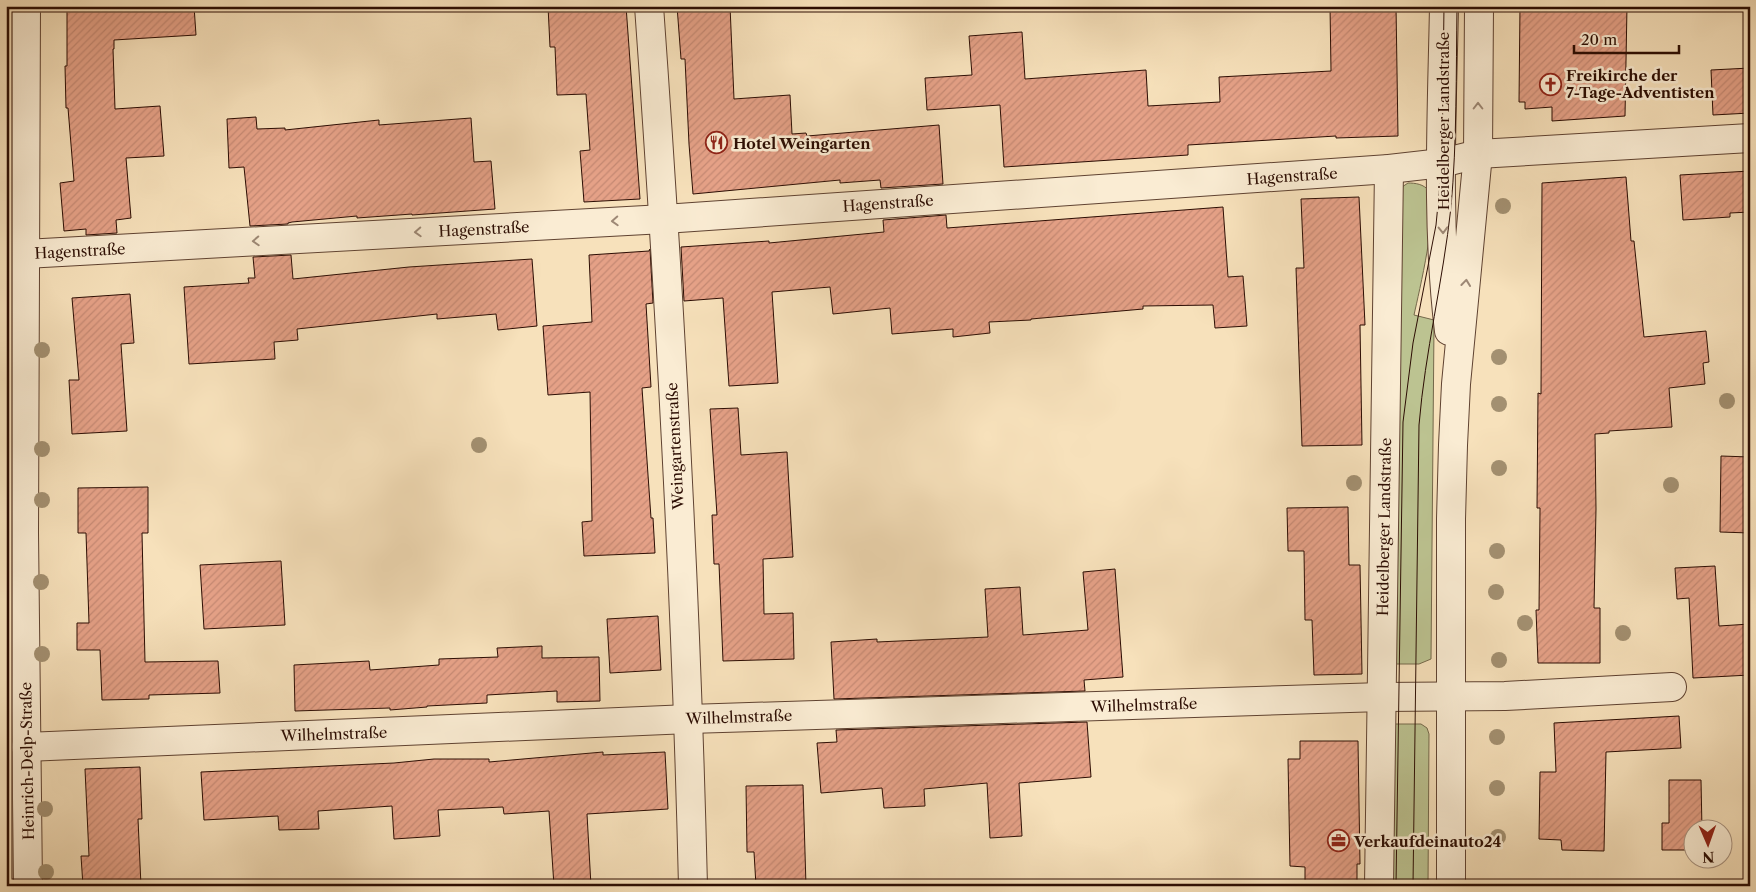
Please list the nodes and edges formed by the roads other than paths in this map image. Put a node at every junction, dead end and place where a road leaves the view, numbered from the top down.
1 (26, 6) edge
2 (649, 6) edge
3 (1444, 6) edge
4 (1479, 6) edge
5 (1750, 138) edge
6 (1478, 154) junction
7 (1442, 163) junction
8 (1389, 169) junction
9 (664, 219) junction
10 (16, 253) edge
11 (1456, 384) junction
12 (1672, 687) dead end
13 (1451, 697) junction
14 (1382, 698) junction
15 (689, 719) junction
16 (26, 747) junction
17 (28, 886) edge
18 (693, 886) edge
19 (1379, 886) edge
20 (1451, 886) edge

1 - 10 street, Heinrich-Delp-Straße
2 - 9 street, Weingartenstraße
3 - 7 street, Heidelberger Landstraße
6 -> 4 street, Heidelberger Landstraße
5 - 6 street, Hagenstraße
6 - 7 street, Hagenstraße
11 -> 6 street, Heidelberger Landstraße
7 - 8 street, Hagenstraße
7 -> 11 street, Heidelberger Landstraße
8 - 9 street, Hagenstraße
8 - 14 street, Heidelberger Landstraße
9 -> 10 street, Hagenstraße
9 - 15 street, Weingartenstraße
10 - 16 street, Heinrich-Delp-Straße
11 - 13 street, Heidelberger Landstraße
12 - 13 street, Wilhelmstraße
13 - 14 street, Wilhelmstraße
13 - 20 street, Heidelberger Landstraße
14 - 15 street, Wilhelmstraße
14 - 19 street, Heidelberger Landstraße
15 - 16 street, Wilhelmstraße
15 - 18 street, Weingartenstraße
16 - 17 street, Heinrich-Delp-Straße

